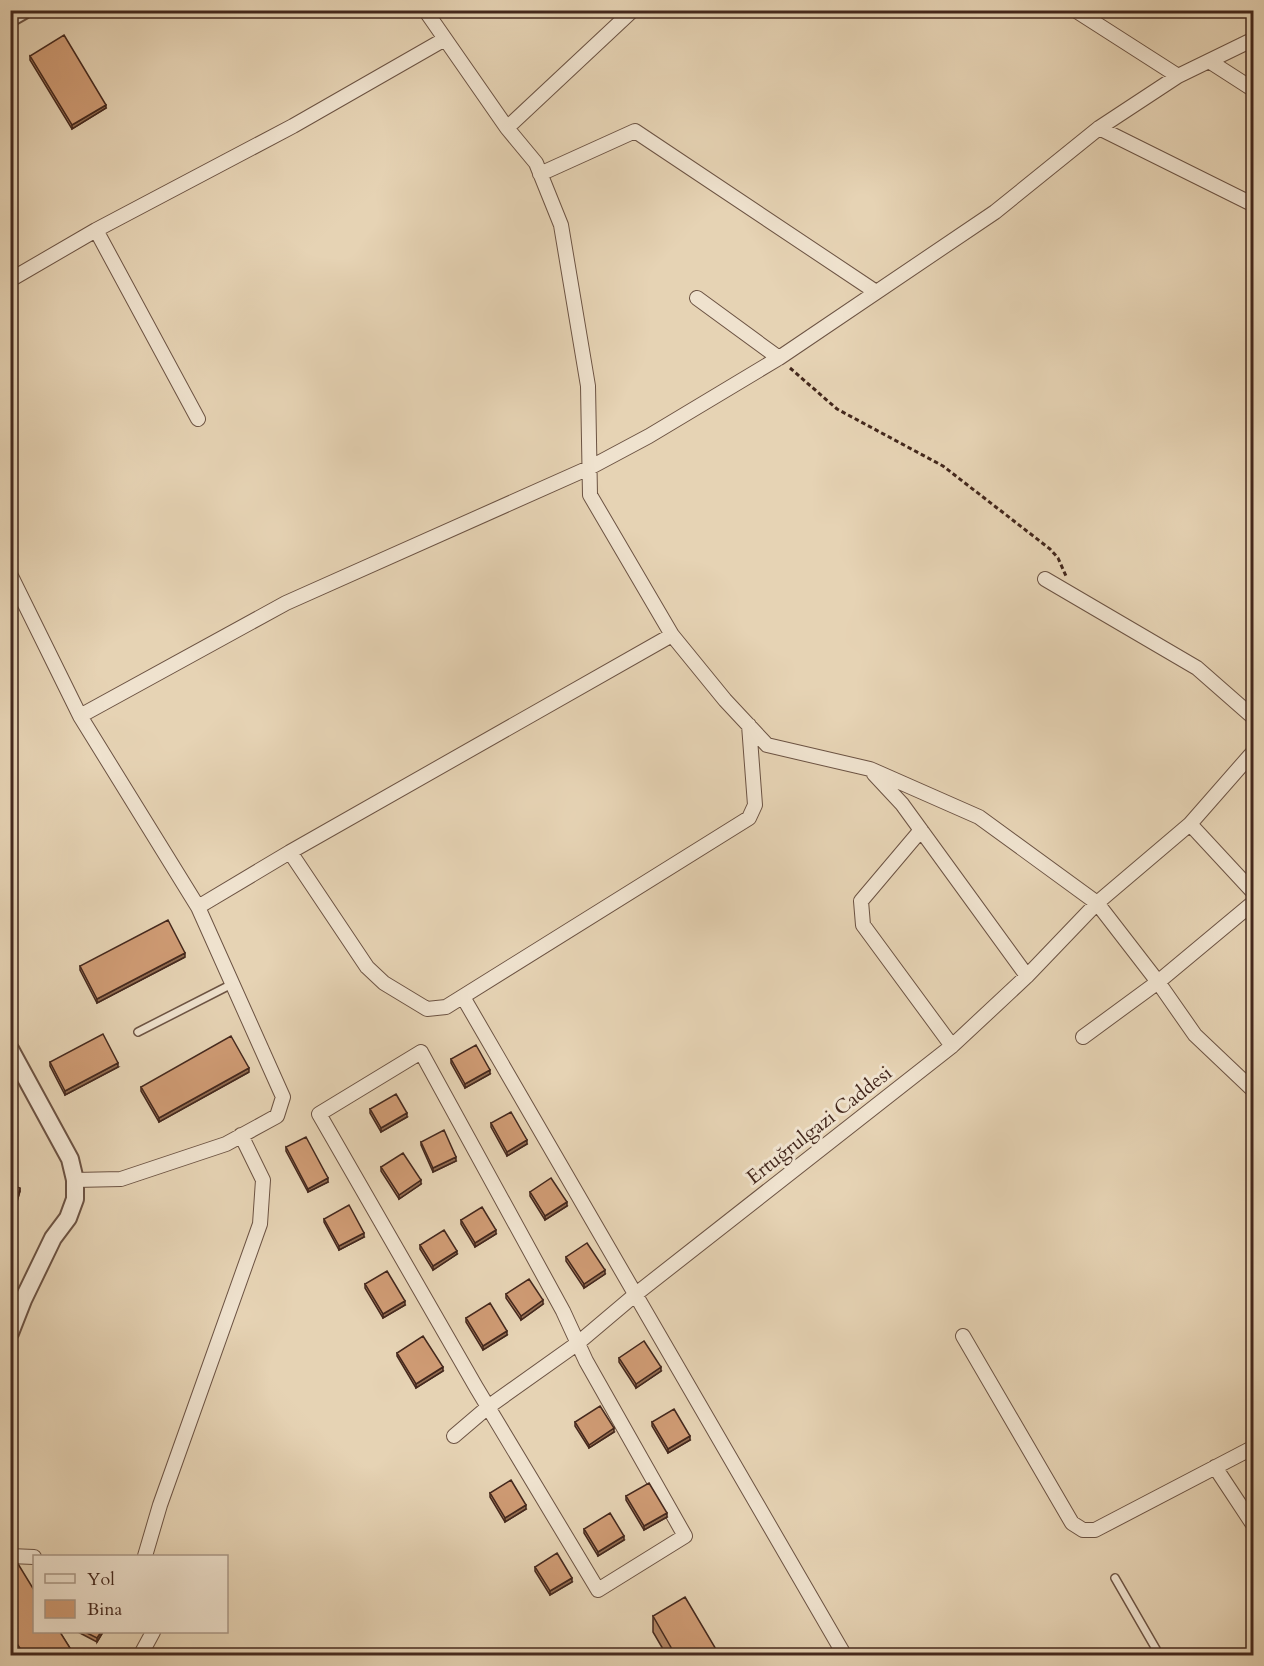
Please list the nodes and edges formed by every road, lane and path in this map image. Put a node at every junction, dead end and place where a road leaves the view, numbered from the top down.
1 (24, 10) edge
2 (425, 10) edge
3 (633, 10) edge
4 (1075, 10) edge
5 (10, 18) edge
6 (445, 39) junction
7 (1254, 39) edge
8 (1209, 61) junction
9 (1178, 76) junction
10 (1254, 90) edge
11 (507, 128) junction
12 (1099, 128) junction
13 (540, 174) junction
14 (1254, 205) edge
15 (96, 230) junction
16 (10, 280) edge
17 (876, 292) junction
18 (698, 298) dead end
19 (779, 358) junction
20 (198, 419) dead end
21 (591, 467) junction
22 (10, 574) edge
23 (1045, 579) dead end
24 (1068, 592) junction
25 (672, 635) junction
26 (80, 716) junction
27 (1254, 718) edge
28 (749, 725) junction
29 (1254, 751) edge
30 (870, 769) junction
31 (1190, 824) junction
32 (921, 830) junction
33 (290, 852) junction
34 (1254, 893) edge
35 (1254, 902) edge
36 (1097, 903) junction
37 (198, 908) junction
38 (1027, 976) junction
39 (1158, 982) junction
40 (232, 984) junction
41 (463, 997) junction
42 (138, 1032) dead end
43 (1083, 1038) dead end
44 (952, 1046) junction
45 (10, 1049) edge
46 (1254, 1091) edge
47 (241, 1136) junction
48 (75, 1180) junction
49 (636, 1294) junction
50 (10, 1333) edge
51 (963, 1336) dead end
52 (578, 1343) junction
53 (488, 1407) junction
54 (454, 1436) dead end
55 (1254, 1447) edge
56 (1215, 1467) junction
57 (1254, 1526) edge
58 (145, 1555) edge
59 (10, 1556) edge
60 (33, 1557) edge
61 (1115, 1578) dead end
62 (152, 1633) edge
63 (140, 1656) edge
64 (845, 1656) edge
65 (1160, 1656) edge

1 - 5 street
2 - 6 street
3 - 11 street
4 - 9 street
6 - 11 street
6 - 15 street
7 - 8 street
8 - 9 street
8 - 10 street
9 - 12 street
11 - 13 street
12 - 14 street
12 - 17 street
13 - 17 street
13 - 21 street
15 - 16 street
15 - 20 street
17 - 19 street
18 - 19 street
19 - 21 street
19 - 24 path
21 - 25 street
21 - 26 street
22 - 26 street
23 - 24 street
24 - 27 street
25 - 28 street
25 - 33 street
26 - 37 street
28 - 30 street
28 - 41 street
29 - 31 street, Ertuğrulgazi Caddesi
30 - 32 street
30 - 36 street
31 - 34 street
31 - 36 street, Ertuğrulgazi Caddesi
32 - 38 street
32 - 44 street
33 - 37 street
33 - 41 street
35 - 39 street
36 - 38 street, Ertuğrulgazi Caddesi
36 - 39 street
37 - 40 street
38 - 44 street, Ertuğrulgazi Caddesi
39 - 43 street
39 - 46 street
40 - 42 lane
40 - 47 street
41 - 49 street
44 - 49 street, Ertuğrulgazi Caddesi
45 - 48 street
47 - 48 street
47 - 58 street
48 - 50 street
49 - 52 street, Ertuğrulgazi Caddesi
49 - 64 street
51 - 56 street
52 - 53 street, Ertuğrulgazi Caddesi
52 - 53 street
52 - 53 street
53 - 54 street, Ertuğrulgazi Caddesi
55 - 56 street
56 - 57 street
59 - 60 street
61 - 65 lane
62 - 63 street

